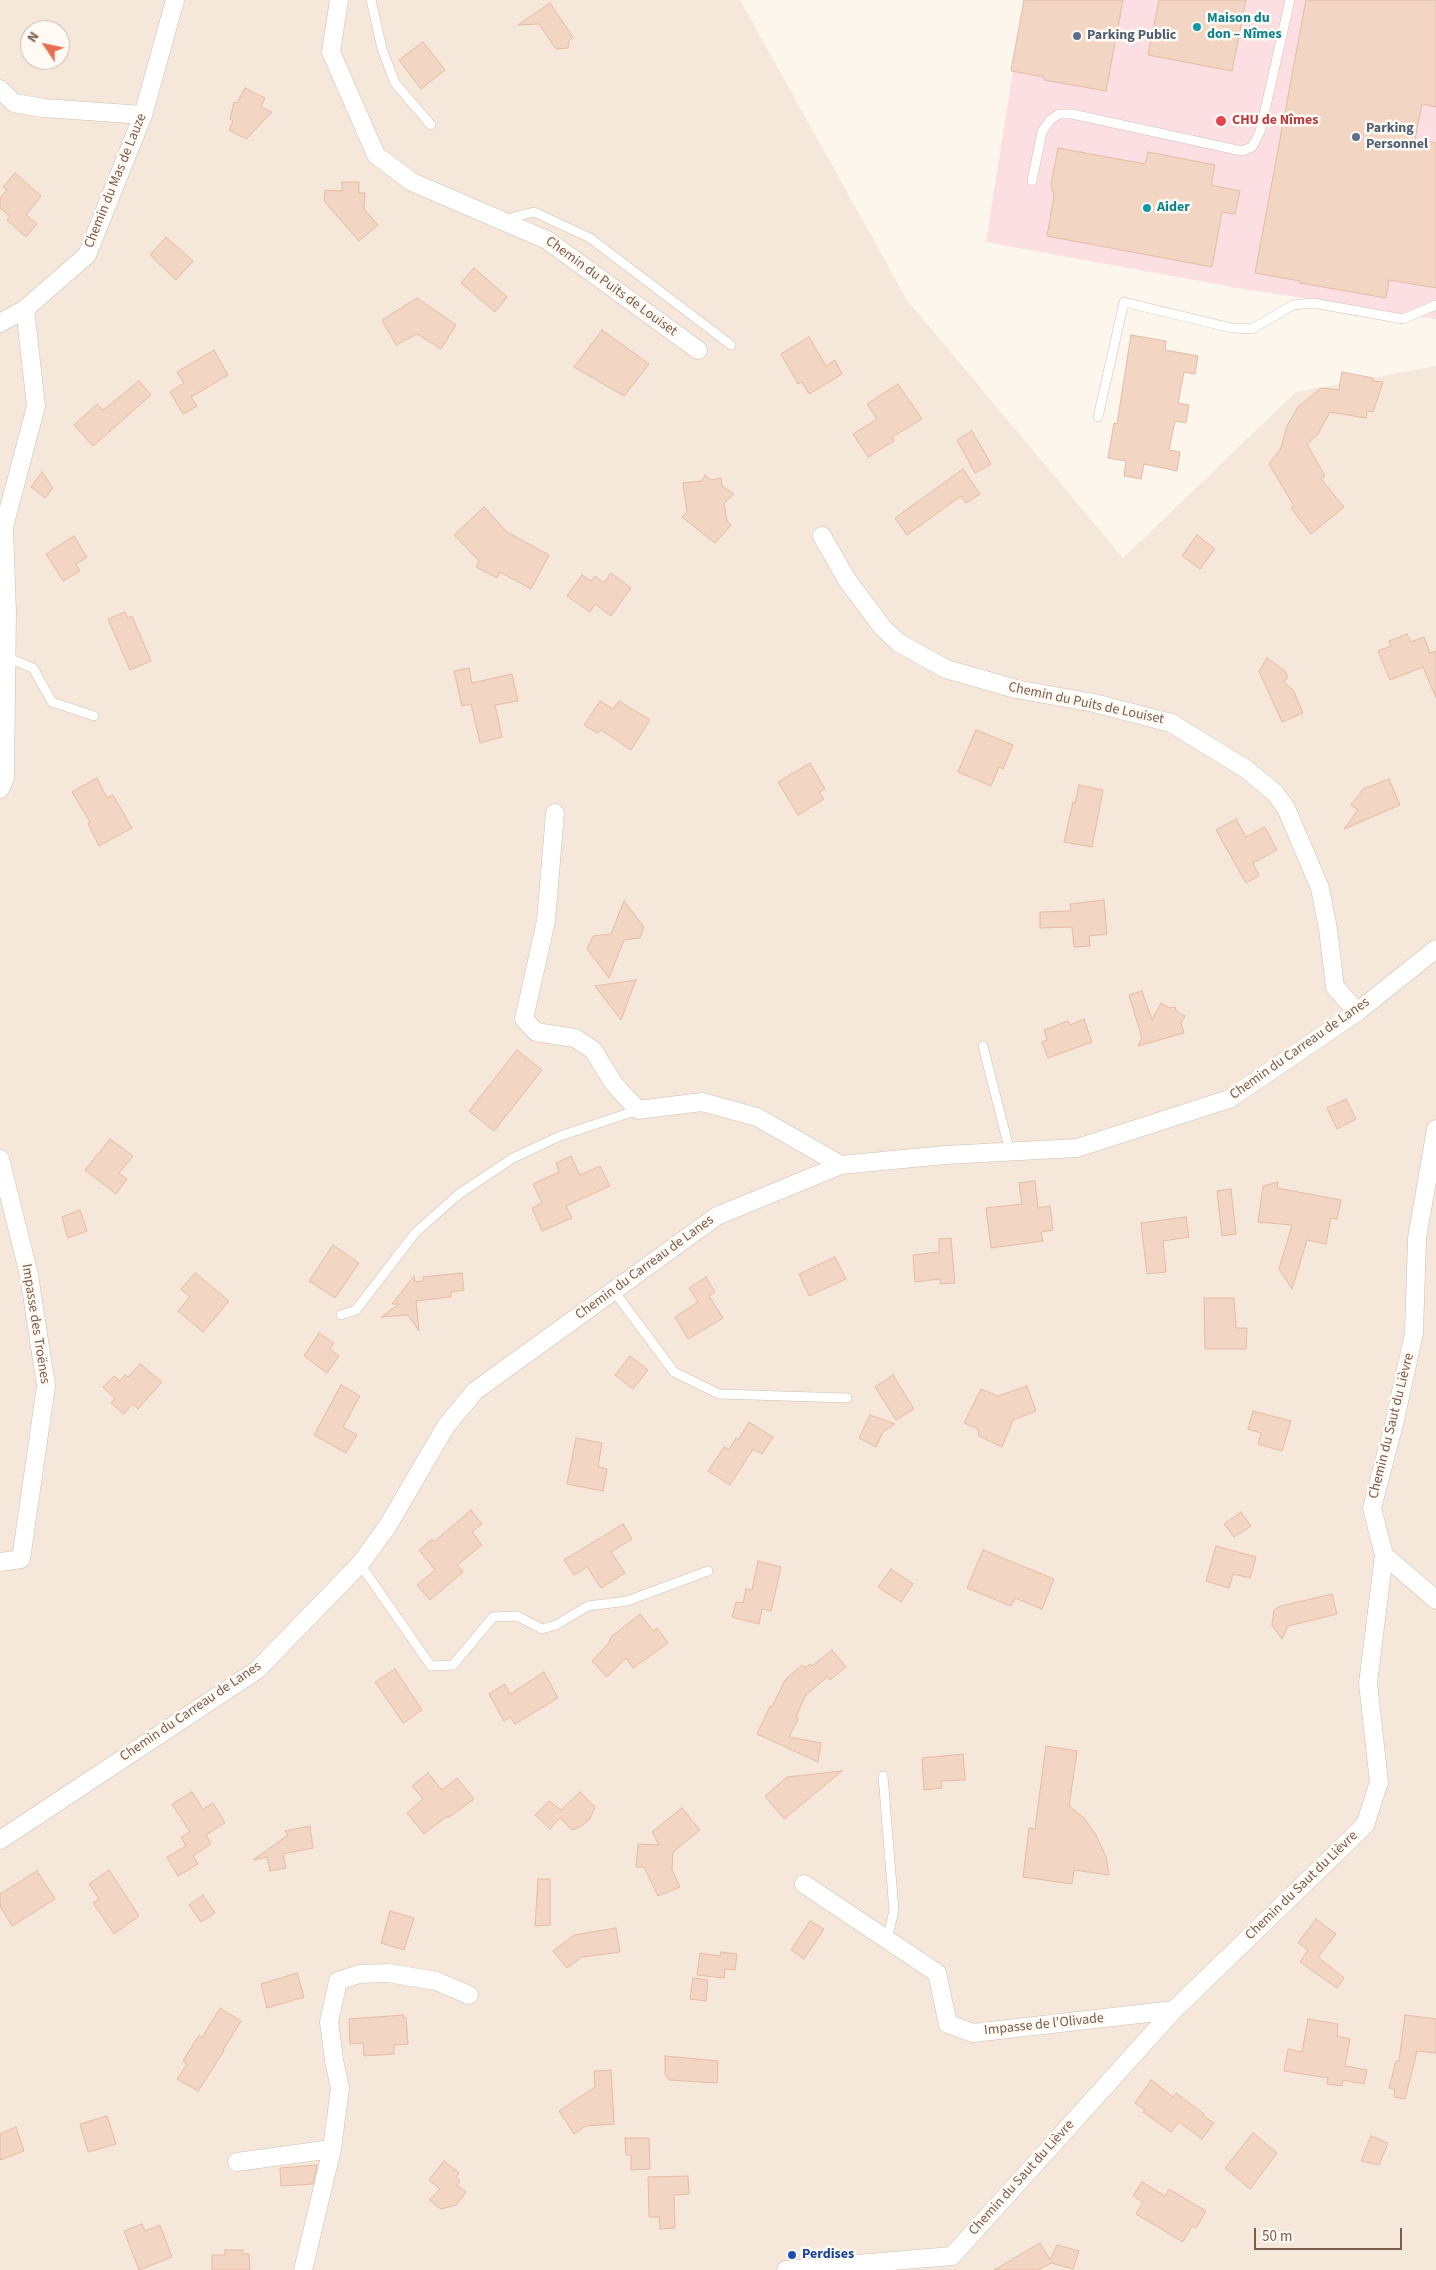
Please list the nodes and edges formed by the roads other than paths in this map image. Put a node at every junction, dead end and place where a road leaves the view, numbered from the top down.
1 (175, 0) edge
2 (339, 0) edge
3 (371, 0) edge
4 (1290, 0) edge
5 (0, 89) edge
6 (143, 115) junction
7 (431, 125) dead end
8 (1032, 181) dead end
9 (506, 222) junction
10 (1436, 305) edge
11 (25, 310) junction
12 (0, 323) edge
13 (731, 345) dead end
14 (698, 350) dead end
15 (1098, 417) dead end
16 (822, 536) dead end
17 (6, 657) junction
18 (94, 716) dead end
19 (0, 789) edge
20 (555, 813) dead end
21 (1436, 948) edge
22 (1357, 1012) junction
23 (983, 1046) dead end
24 (638, 1110) junction
25 (1436, 1129) edge
26 (1010, 1152) junction
27 (0, 1159) edge
28 (841, 1165) junction
29 (613, 1290) junction
30 (341, 1315) dead end
31 (847, 1398) dead end
32 (1384, 1555) junction
33 (0, 1562) edge
34 (360, 1564) junction
35 (708, 1571) dead end
36 (1436, 1600) edge
37 (883, 1776) dead end
38 (0, 1840) edge
39 (804, 1884) dead end
40 (887, 1939) junction
41 (468, 1995) dead end
42 (1174, 2010) junction
43 (332, 2149) junction
44 (237, 2162) dead end
45 (950, 2263) edge
46 (303, 2270) edge
47 (786, 2270) edge

1 - 6 street, Chemin du Mas de Lauze
2 - 9 street, Chemin du Puits de Louiset
3 - 7 lane
4 - 8 lane
5 - 6 street
6 - 11 street, Chemin du Mas de Lauze
9 - 13 lane
9 - 14 street, Chemin du Puits de Louiset
10 - 15 lane
11 - 12 street, Chemin du Mas de Lauze
11 - 17 street
16 - 22 street, Chemin du Puits de Louiset
17 - 18 lane
17 - 19 street
20 - 24 street
21 - 22 street, Chemin du Carreau de Lanes
22 - 26 street, Chemin du Carreau de Lanes
23 - 26 lane
24 - 28 street
24 - 30 lane
25 - 32 street, Chemin du Saut du Lièvre
26 - 28 street, Chemin du Carreau de Lanes
27 - 33 street, Impasse des Troënes
28 - 29 street, Chemin du Carreau de Lanes
29 - 31 lane
29 - 34 street, Chemin du Carreau de Lanes
32 - 36 street
32 - 42 street, Chemin du Saut du Lièvre
34 - 35 lane
34 - 38 street, Chemin du Carreau de Lanes
37 - 40 lane
39 - 40 street, Impasse de l'Olivade
40 - 42 street, Impasse de l'Olivade
41 - 43 street
42 - 45 street, Chemin du Saut du Lièvre
43 - 44 street
43 - 46 street
45 - 47 street, Chemin du Saut du Lièvre

